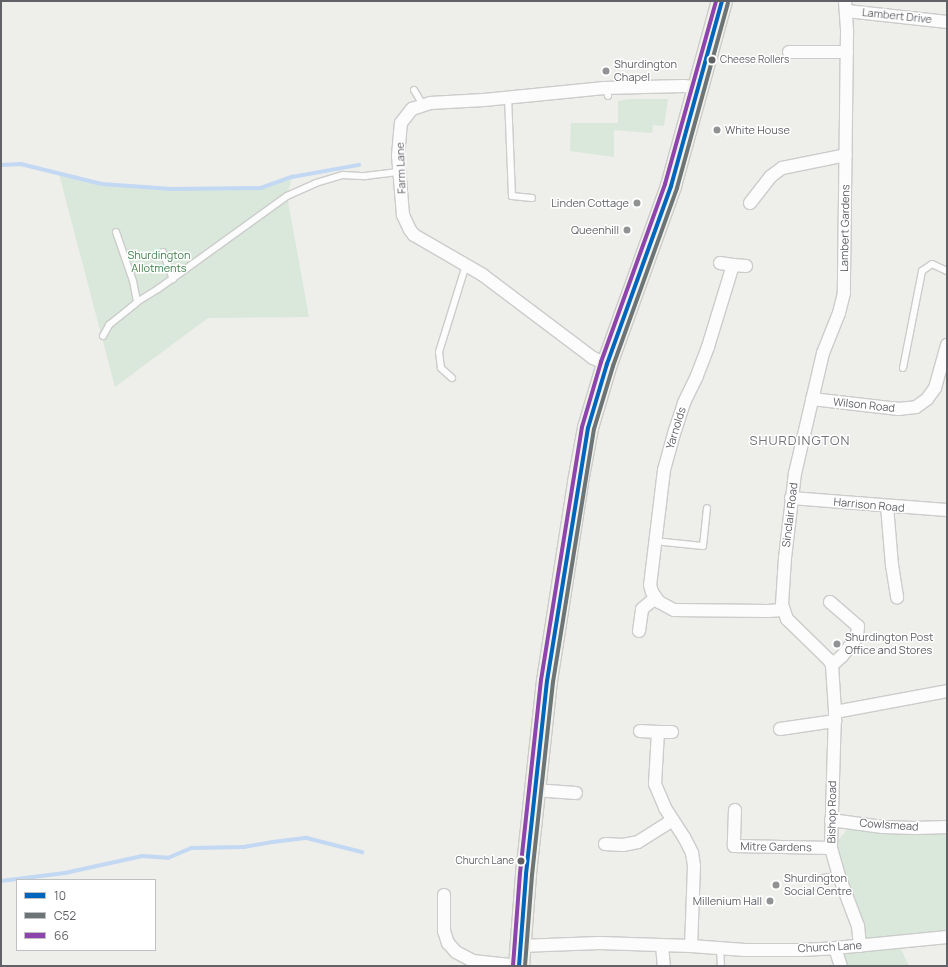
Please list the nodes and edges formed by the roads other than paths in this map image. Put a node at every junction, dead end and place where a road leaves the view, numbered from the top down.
1 (722, 1) edge
2 (846, 6) edge
3 (947, 22) edge
4 (789, 52) dead end
5 (847, 52) junction
6 (698, 88) junction
7 (414, 90) dead end
8 (508, 97) junction
9 (423, 104) junction
10 (846, 155) junction
11 (400, 172) junction
12 (532, 198) dead end
13 (750, 203) dead end
14 (116, 232) dead end
15 (163, 252) dead end
16 (720, 263) dead end
17 (466, 264) junction
18 (733, 265) junction
19 (746, 266) dead end
20 (947, 271) edge
21 (173, 279) junction
22 (137, 302) junction
23 (103, 336) dead end
24 (947, 345) edge
25 (606, 364) junction
26 (902, 368) dead end
27 (452, 378) dead end
28 (812, 399) junction
29 (791, 498) junction
30 (887, 506) junction
31 (707, 508) dead end
32 (947, 510) edge
33 (654, 541) junction
34 (655, 598) junction
35 (897, 598) dead end
36 (830, 602) dead end
37 (783, 610) junction
38 (639, 631) dead end
39 (832, 665) junction
40 (947, 691) edge
41 (835, 716) junction
42 (780, 730) dead end
43 (640, 731) dead end
44 (658, 732) junction
45 (672, 732) dead end
46 (534, 790) junction
47 (576, 793) dead end
48 (735, 810) dead end
49 (674, 820) junction
50 (831, 820) junction
51 (947, 827) edge
52 (605, 844) dead end
53 (831, 848) junction
54 (839, 876) junction
55 (814, 879) dead end
56 (444, 895) dead end
57 (947, 937) edge
58 (662, 945) junction
59 (691, 946) junction
60 (860, 946) junction
61 (720, 948) junction
62 (835, 948) junction
63 (520, 959) edge
64 (664, 966) edge
65 (721, 966) edge
66 (841, 966) edge

1 - 6 main road
2 - 3 street, Lambert Drive
2 - 5 street, Lambert Gardens
4 - 5 street
5 - 10 street, Lambert Gardens
6 - 8 street, Farm Lane
6 - 25 main road
7 - 9 lane
8 - 9 street, Farm Lane
8 - 12 lane
9 - 11 street, Farm Lane
10 - 13 street
10 - 28 street, Lambert Gardens
11 - 17 street, Farm Lane
11 - 21 lane
14 - 22 lane
15 - 21 lane
16 - 18 street
17 - 25 street, Farm Lane
17 - 27 lane
18 - 19 street
18 - 33 street, Yarnolds
20 - 26 lane
21 - 22 lane
22 - 23 lane
24 - 28 street, Wilson Road
25 - 46 main road
28 - 29 street, Sinclair Road
29 - 30 street, Harrison Road
29 - 37 street, Sinclair Road
30 - 32 street, Harrison Road
30 - 35 street
31 - 33 lane
33 - 34 street, Yarnolds
34 - 37 street
34 - 38 street
36 - 39 street
37 - 39 street
39 - 41 street, Bishop Road
40 - 41 street
41 - 42 street
41 - 50 street, Bishop Road
43 - 44 street
44 - 45 street
44 - 49 street
46 - 47 street
46 - 63 main road
48 - 53 street, Mitre Gardens
49 - 52 street
49 - 59 street
50 - 51 street, Cowlsmead
50 - 53 street, Bishop Road
53 - 54 street, Bishop Road
54 - 55 lane
54 - 60 street, Bishop Road
56 - 63 street, Church Lane
57 - 60 street, Church Lane
58 - 59 street, Church Lane
58 - 63 street, Church Lane
58 - 64 street
59 - 61 street, Church Lane
60 - 62 street, Church Lane
61 - 62 street, Church Lane
61 - 65 lane
62 - 66 street

